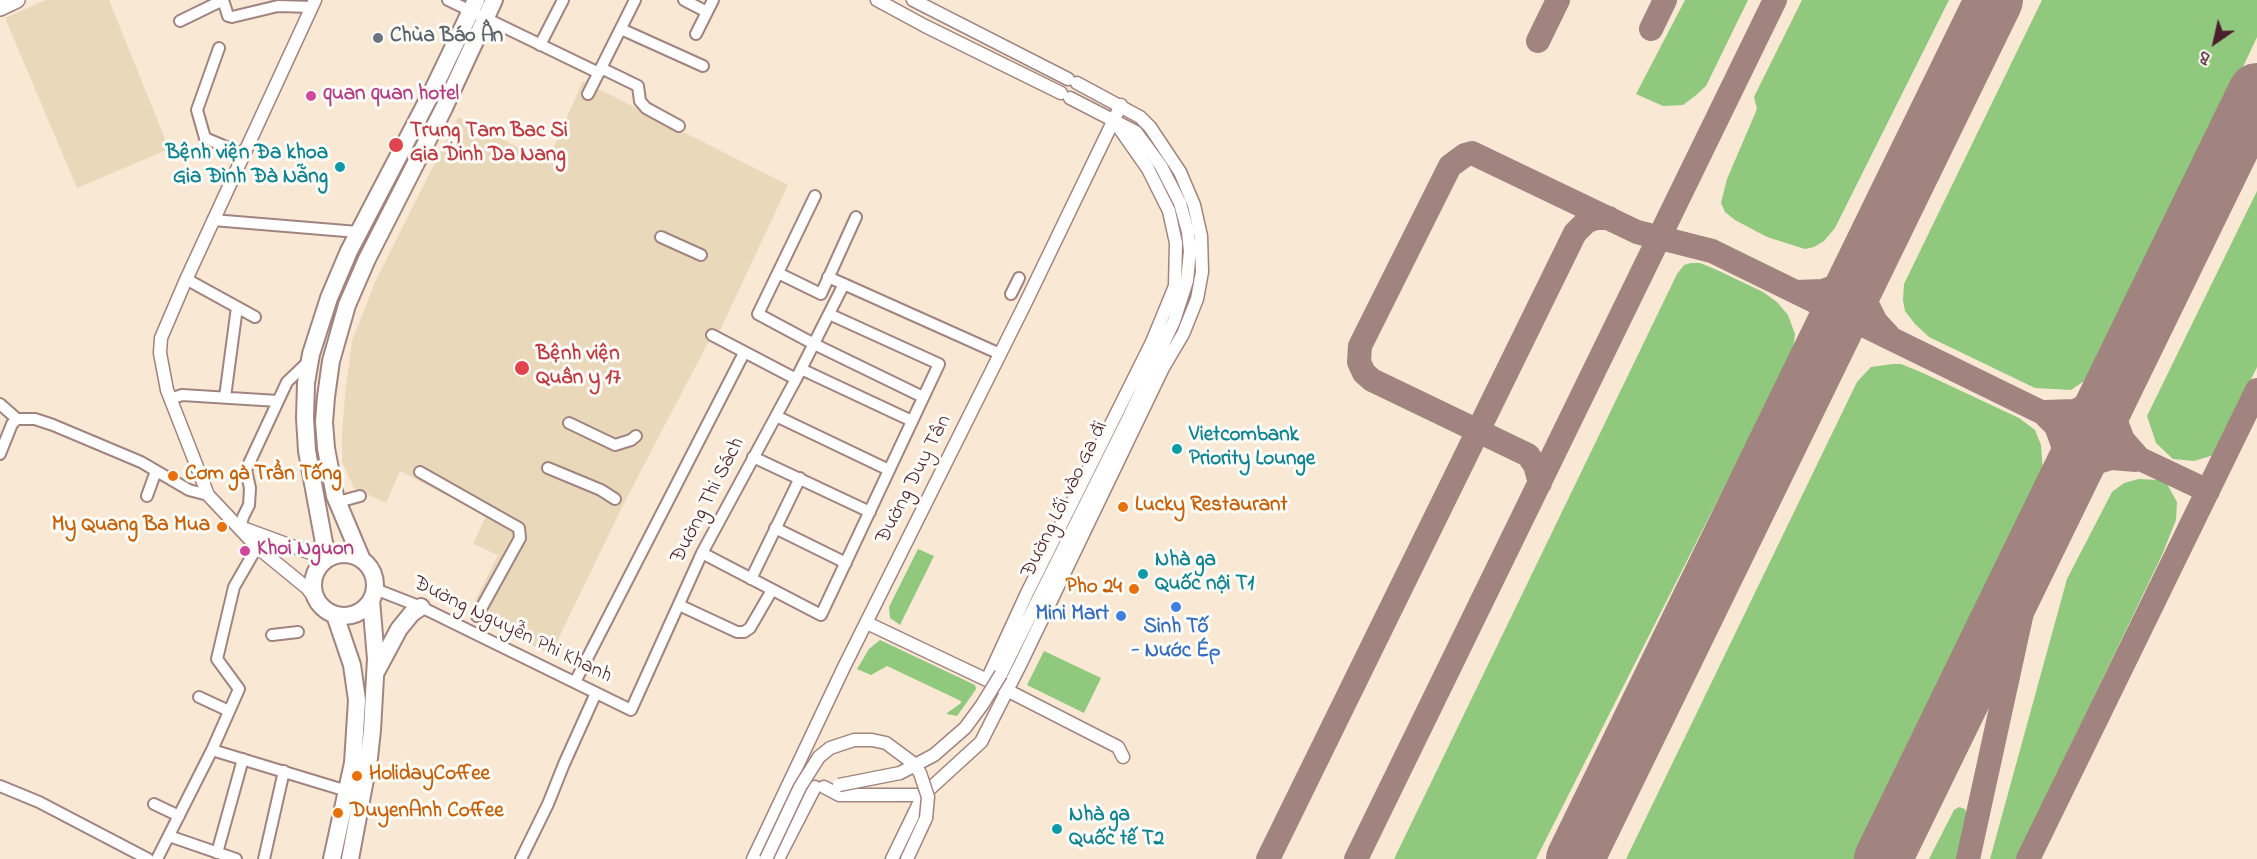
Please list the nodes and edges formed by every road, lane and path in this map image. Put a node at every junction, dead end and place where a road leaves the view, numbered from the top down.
1 (18, 0) edge
2 (448, 0) edge
3 (494, 0) edge
4 (563, 0) edge
5 (635, 0) edge
6 (684, 0) edge
7 (713, 0) edge
8 (877, 0) edge
9 (913, 0) edge
10 (313, 4) edge
11 (0, 8) edge
12 (477, 10) edge
13 (707, 12) junction
14 (180, 21) dead end
15 (621, 29) junction
16 (696, 34) dead end
17 (540, 45) junction
18 (219, 48) dead end
19 (1006, 48) junction
20 (999, 62) junction
21 (703, 66) dead end
22 (600, 70) junction
23 (588, 93) dead end
24 (1120, 105) junction
25 (1113, 119) junction
26 (679, 126) dead end
27 (243, 154) junction
28 (815, 196) dead end
29 (856, 217) dead end
30 (213, 220) junction
31 (358, 232) junction
32 (661, 237) dead end
33 (701, 255) dead end
34 (777, 273) junction
35 (828, 277) junction
36 (1019, 278) dead end
37 (186, 279) junction
38 (844, 284) junction
39 (1011, 294) dead end
40 (237, 307) junction
41 (829, 314) junction
42 (255, 317) dead end
43 (712, 335) dead end
44 (814, 344) junction
45 (744, 352) junction
46 (1000, 354) junction
47 (310, 360) junction
48 (799, 374) junction
49 (225, 397) junction
50 (923, 397) junction
51 (170, 399) junction
52 (278, 401) junction
53 (0, 404) edge
54 (776, 416) junction
55 (17, 419) junction
56 (912, 420) junction
57 (569, 423) dead end
58 (636, 436) dead end
59 (0, 454) edge
60 (753, 457) junction
61 (548, 468) dead end
62 (889, 470) junction
63 (156, 471) junction
64 (420, 472) dead end
65 (800, 478) junction
66 (208, 495) junction
67 (147, 496) dead end
68 (360, 496) dead end
69 (615, 499) dead end
70 (338, 502) junction
71 (870, 512) junction
72 (240, 527) junction
73 (775, 528) junction
74 (256, 547) junction
75 (702, 553) junction
76 (327, 559) junction
77 (362, 560) junction
78 (846, 563) junction
79 (751, 579) junction
80 (772, 590) junction
81 (373, 594) junction
82 (316, 600) junction
83 (679, 605) junction
84 (422, 607) junction
85 (335, 615) junction
86 (477, 616) dead end
87 (867, 623) junction
88 (298, 632) dead end
89 (272, 635) dead end
90 (375, 673) junction
91 (987, 680) junction
92 (576, 682) junction
93 (1006, 691) junction
94 (596, 693) junction
95 (199, 697) dead end
96 (631, 710) joint
97 (229, 711) junction
98 (212, 750) junction
99 (1123, 757) dead end
100 (243, 759) junction
101 (284, 771) junction
102 (793, 776) junction
103 (0, 786) edge
104 (819, 787) junction
105 (347, 790) junction
106 (923, 795) junction
107 (154, 804) dead end
108 (179, 816) junction
109 (169, 836) junction
110 (217, 853) junction
111 (148, 859) edge
112 (157, 859) edge
113 (236, 859) edge
114 (264, 859) edge
115 (332, 859) edge
116 (350, 859) edge
117 (521, 859) edge
118 (753, 859) edge
119 (766, 859) edge
120 (778, 859) edge
121 (892, 859) edge
122 (901, 859) edge
123 (907, 859) edge

1 - 11 main road
2 - 12 street
3 - 12 main road
4 - 17 street
5 - 15 street
6 - 13 street
7 - 13 street
8 - 20 street
9 - 19 street
10 - 14 street
10 - 27 street
12 - 17 street
12 - 31 main road
12 - 70 main road
13 - 16 street
15 - 21 street
15 - 22 street
17 - 22 street
18 - 27 street
19 - 20 street
19 - 24 street
20 - 25 street
22 - 23 street
22 - 26 street
24 - 25 street, Đường Duy Tân
24 - 93 street
25 - 46 street, Đường Duy Tân
25 - 91 street
25 - 104 street, Đường Lối vào Ga đi, bridge
27 - 30 street
28 - 34 street
29 - 35 street
30 - 31 street
30 - 37 street
31 - 47 main road
32 - 33 street
34 - 35 street
34 - 44 street
35 - 38 street
36 - 39 street
37 - 40 street
37 - 51 street
38 - 41 street, Đường Thi Sách
38 - 46 street
40 - 42 street
40 - 49 street
41 - 44 street, Đường Thi Sách
41 - 50 street
43 - 45 street
44 - 48 street, Đường Thi Sách
44 - 50 street
45 - 48 street
45 - 92 street
46 - 87 street, Đường Duy Tân
47 - 52 street
47 - 76 main road
48 - 54 street, Đường Thi Sách
48 - 56 street
49 - 51 street
49 - 52 street
50 - 56 street
51 - 66 street
52 - 72 street
53 - 55 street
54 - 60 street, Đường Thi Sách
54 - 62 street
55 - 59 street
55 - 63 street
56 - 62 street
57 - 58 street
60 - 65 street
60 - 75 street, Đường Thi Sách
61 - 69 street
62 - 71 street
63 - 66 street
63 - 67 street
64 - 86 street
65 - 71 street
65 - 73 street
66 - 72 street
68 - 70 street
70 - 77 main road
71 - 78 street
72 - 74 street
72 - 76 street
73 - 78 street
73 - 79 street
74 - 82 street
74 - 97 street
75 - 79 street
75 - 83 street, Đường Thi Sách
76 - 77 main road
76 - 82 main road
77 - 81 main road
78 - 80 street
79 - 80 street
80 - 83 street
81 - 84 street, Đường Nguyễn Phi Khanh
81 - 85 main road
81 - 90 main road
82 - 85 main road
83 - 96 street, Đường Thi Sách
84 - 90 main road
84 - 92 street, Đường Nguyễn Phi Khanh
85 - 105 main road
87 - 91 street
87 - 102 street, Đường Duy Tân
88 - 89 street
90 - 116 main road
91 - 93 street
92 - 94 street, Đường Nguyễn Phi Khanh
93 - 99 street
93 - 106 street
94 - 96 street, Đường Nguyễn Phi Khanh
94 - 117 street
95 - 97 street
97 - 98 street
98 - 100 street
98 - 108 street
100 - 101 street
100 - 110 street
101 - 105 street
101 - 114 street
102 - 104 street
102 - 118 street, Đường Duy Tân
103 - 111 street
104 - 106 street
104 - 120 street
105 - 115 main road
106 - 121 street
106 - 122 street
107 - 108 street
108 - 109 street
109 - 110 street
109 - 112 street
110 - 113 street
119 - 123 street, bridge

